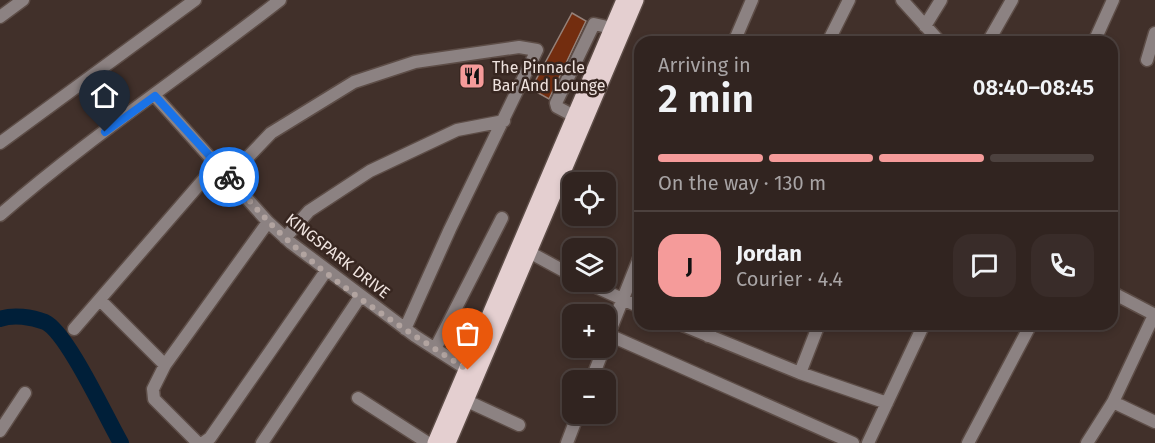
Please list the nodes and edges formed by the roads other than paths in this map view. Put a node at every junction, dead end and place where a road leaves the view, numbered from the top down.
1 (23, 0) edge
2 (195, 0) edge
3 (280, 0) edge
4 (636, 0) edge
5 (752, 0) edge
6 (849, 0) edge
7 (902, 0) edge
8 (941, 0) edge
9 (1012, 0) edge
10 (1113, 0) edge
11 (620, 15) edge
12 (0, 17) edge
13 (924, 26) junction
14 (1155, 33) edge
15 (737, 36) edge
16 (831, 36) edge
17 (932, 36) edge
18 (991, 36) edge
19 (1098, 36) edge
20 (1147, 60) dead end
21 (155, 96) junction
22 (574, 116) junction
23 (504, 121) junction
24 (0, 143) edge
25 (216, 164) junction
26 (229, 177) junction
27 (0, 215) edge
28 (502, 218) dead end
29 (268, 222) junction
30 (285, 237) junction
31 (529, 252) junction
32 (562, 270) edge
33 (634, 270) edge
34 (326, 271) junction
35 (607, 292) edge
36 (1118, 296) edge
37 (360, 297) junction
38 (622, 299) junction
39 (100, 300) junction
40 (634, 304) edge
41 (616, 315) edge
42 (1155, 315) edge
43 (74, 329) dead end
44 (405, 329) junction
45 (694, 330) edge
46 (710, 330) edge
47 (817, 330) edge
48 (921, 330) edge
49 (1028, 330) edge
50 (708, 336) junction
51 (616, 342) edge
52 (435, 349) junction
53 (165, 365) junction
54 (468, 370) junction
55 (800, 373) junction
56 (25, 393) dead end
57 (358, 398) dead end
58 (467, 400) junction
59 (1113, 402) junction
60 (887, 403) junction
61 (1155, 422) edge
62 (574, 424) edge
63 (519, 425) dead end
64 (0, 431) edge
65 (198, 443) edge
66 (203, 443) edge
67 (262, 443) edge
68 (428, 443) edge
69 (435, 443) edge
70 (448, 443) edge
71 (567, 443) edge
72 (853, 443) edge
73 (868, 443) edge
74 (968, 443) edge
75 (1087, 443) edge

1 - 12 street
2 - 24 street
3 - 21 street
4 - 11 main road
5 - 15 street
6 - 16 street
7 - 13 street
8 - 13 street
9 - 18 street
10 - 19 street
11 - 22 main road
11 - 22 street
11 - 31 main road
13 - 17 street
14 - 20 street
21 - 25 street, KINGSPARK DRIVE
21 - 27 street
22 - 54 main road
23 - 26 street
23 - 30 street
23 - 44 street
25 - 26 street, KINGSPARK DRIVE
25 - 39 street
26 - 29 street, KINGSPARK DRIVE
28 - 52 street
29 - 30 street, KINGSPARK DRIVE
29 - 53 street
30 - 34 street, KINGSPARK DRIVE
31 - 32 street
31 - 58 main road
33 - 38 street
34 - 37 street, KINGSPARK DRIVE
34 - 66 street
35 - 38 street
36 - 42 street
37 - 44 street, KINGSPARK DRIVE
37 - 67 street
38 - 40 street
38 - 41 street
39 - 43 street
39 - 53 street
42 - 59 street
44 - 52 street, KINGSPARK DRIVE
45 - 50 street
46 - 50 street
47 - 55 street
48 - 60 street
49 - 74 street
50 - 55 street
51 - 72 street
52 - 54 street, KINGSPARK DRIVE
53 - 65 street
54 - 69 main road
55 - 60 street
56 - 64 street
57 - 68 street
58 - 63 street
58 - 70 main road
59 - 61 street
59 - 75 street
60 - 73 street
62 - 71 street

